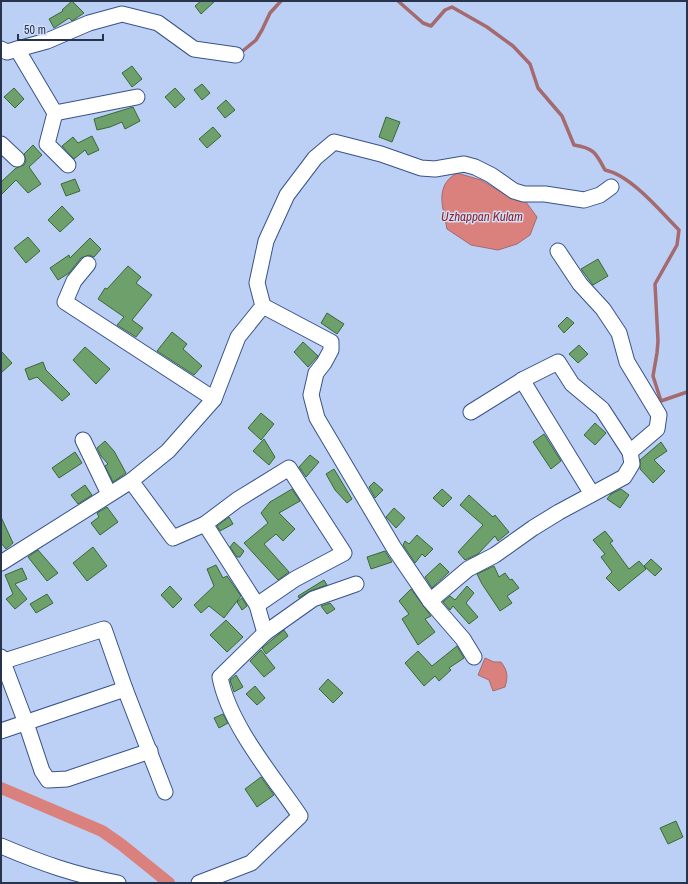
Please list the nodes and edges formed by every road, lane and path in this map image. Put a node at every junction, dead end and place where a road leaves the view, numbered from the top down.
1 (1, 49) edge
2 (17, 49) junction
3 (236, 55) dead end
4 (137, 97) dead end
5 (55, 114) junction
6 (1, 144) edge
7 (17, 159) dead end
8 (68, 165) dead end
9 (611, 187) dead end
10 (558, 251) dead end
11 (88, 264) dead end
12 (263, 306) junction
13 (522, 380) junction
14 (214, 399) junction
15 (471, 412) dead end
16 (83, 440) dead end
17 (630, 452) junction
18 (131, 481) junction
19 (109, 494) junction
20 (592, 494) junction
21 (205, 524) junction
22 (1, 563) edge
23 (356, 584) dead end
24 (430, 601) junction
25 (257, 604) junction
26 (265, 633) junction
27 (474, 657) dead end
28 (2, 660) edge
29 (125, 689) junction
30 (26, 722) junction
31 (1, 732) edge
32 (150, 751) junction
33 (165, 792) dead end
34 (1, 846) edge
35 (118, 883) edge
36 (200, 883) edge

1 - 2 street
2 - 3 street
2 - 5 street
4 - 5 street
5 - 8 street
6 - 7 street
9 - 12 street
10 - 17 street
11 - 14 street
12 - 14 street
12 - 24 street
13 - 15 street
13 - 17 street
13 - 20 street
14 - 18 street
16 - 19 street
17 - 20 street
18 - 19 street
18 - 21 street
19 - 22 street
20 - 24 street
21 - 25 street
21 - 25 street
23 - 26 street
24 - 27 street
25 - 26 street
26 - 36 street
28 - 29 street
28 - 30 street
29 - 30 street
29 - 32 street
30 - 31 street
30 - 32 street
32 - 33 street
34 - 35 street

